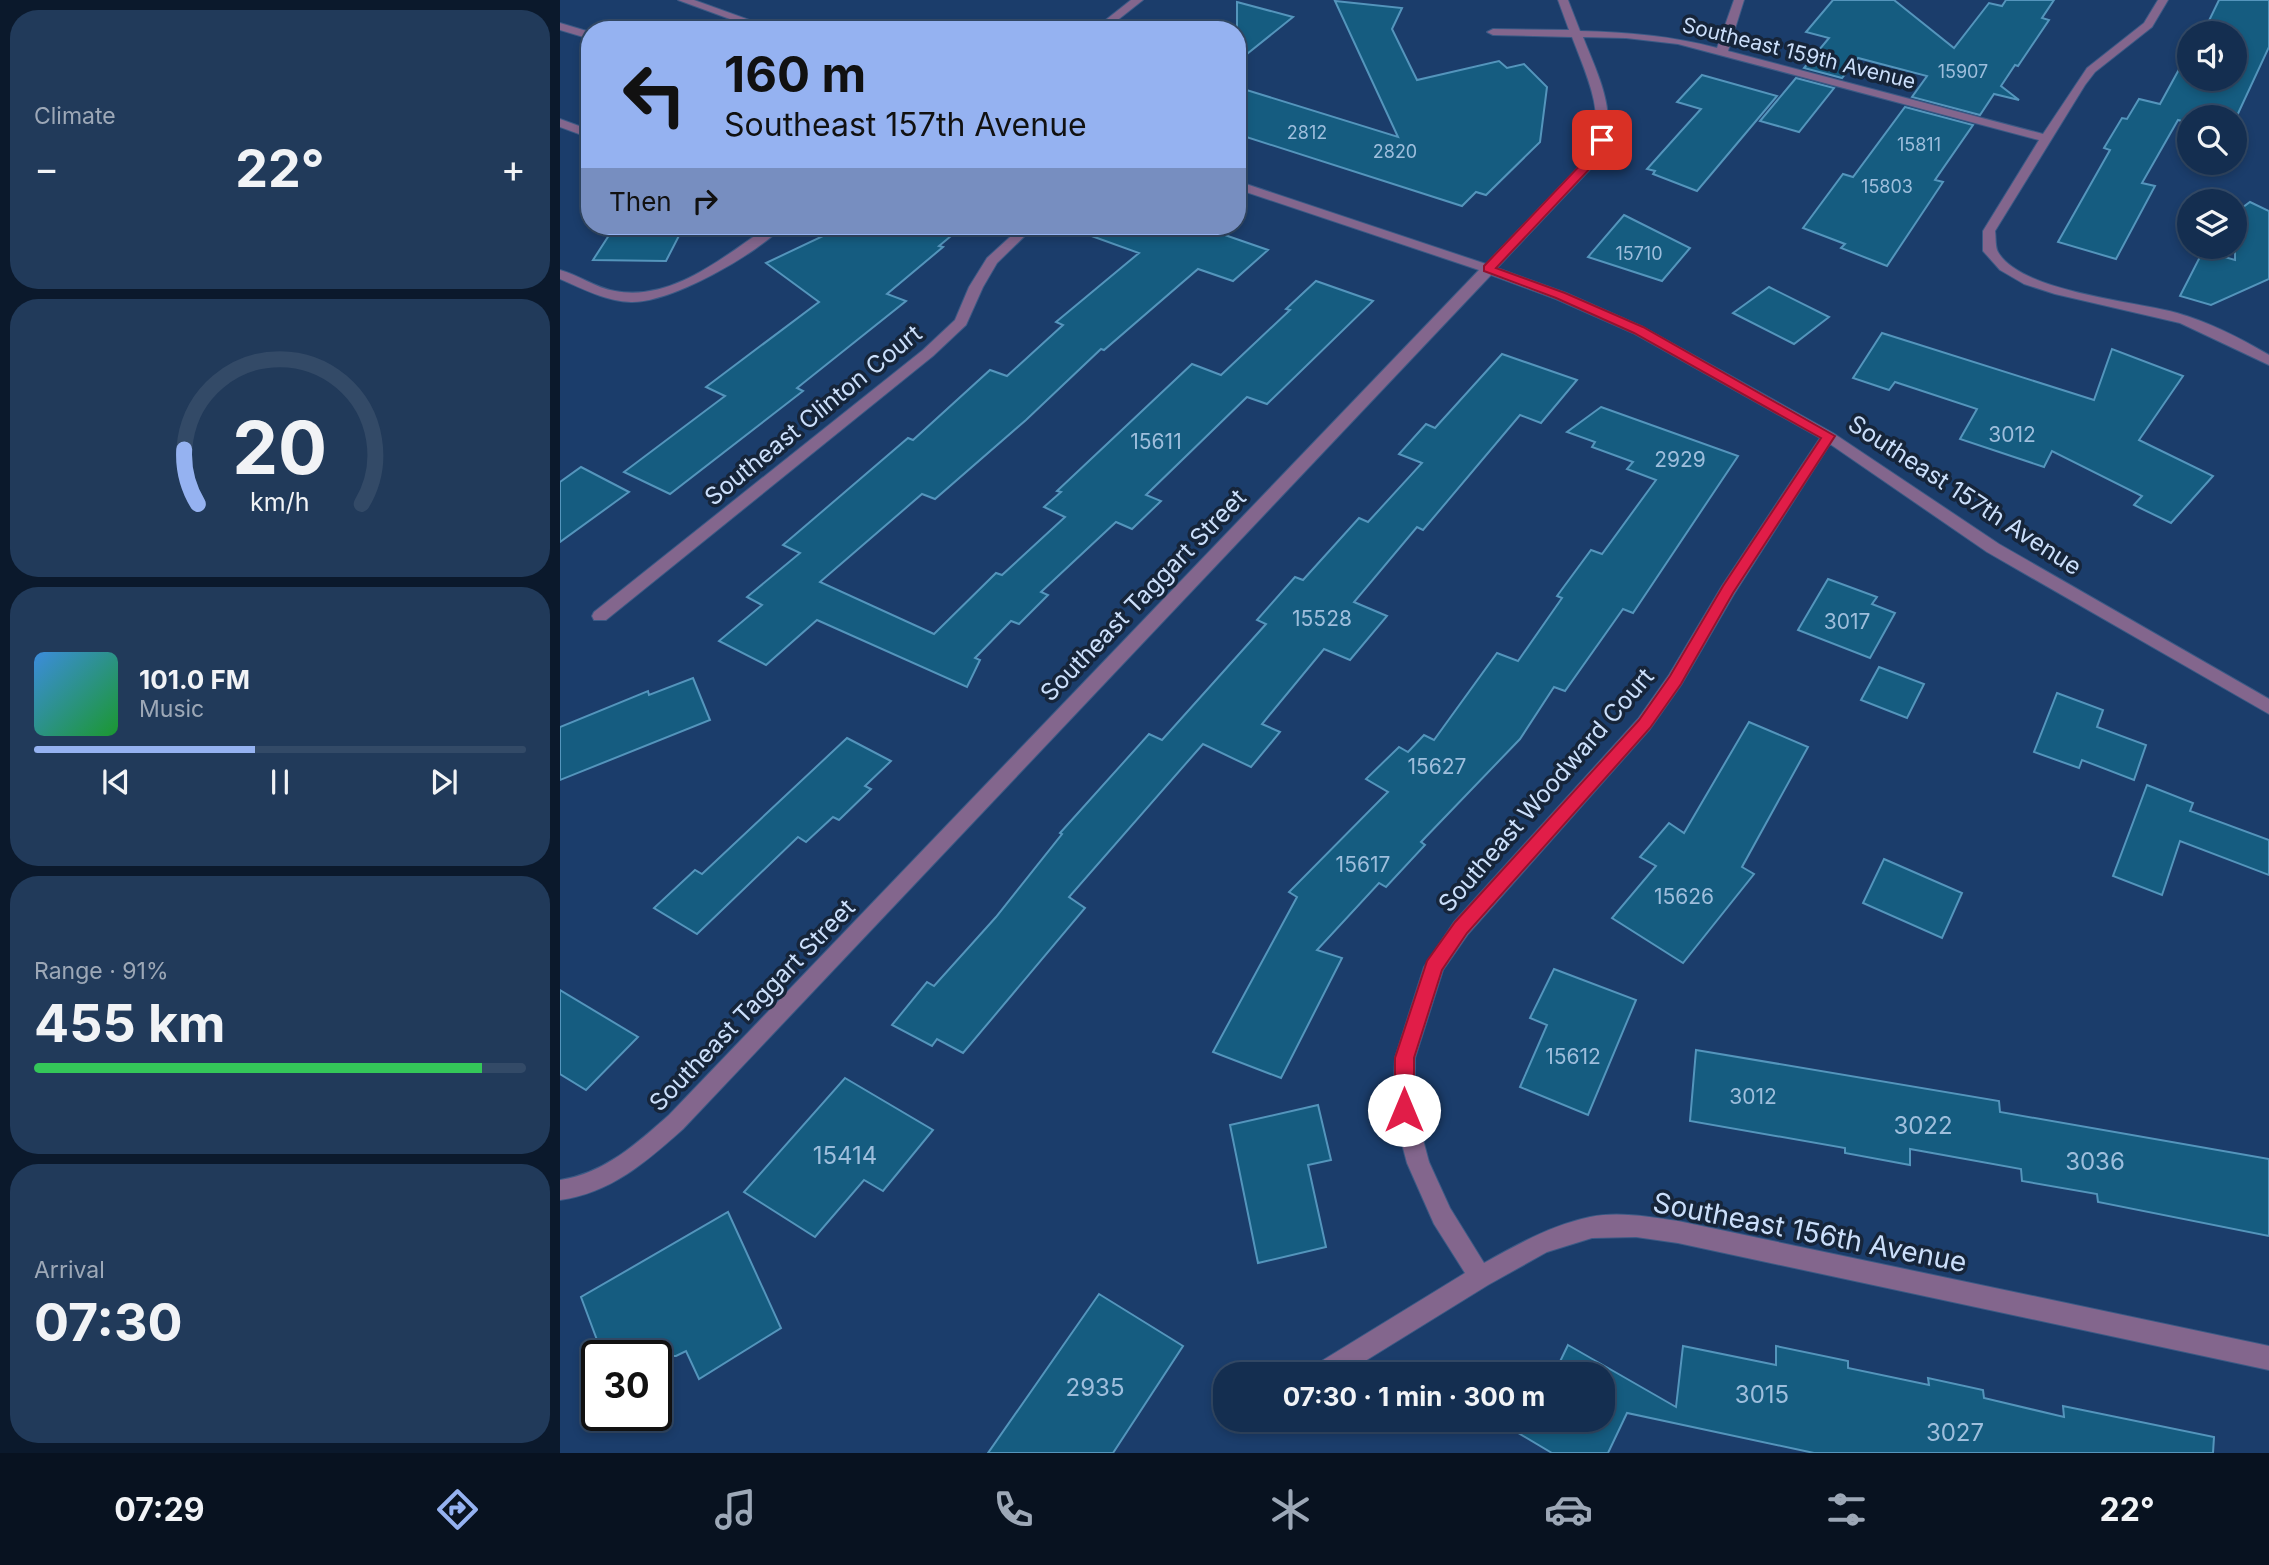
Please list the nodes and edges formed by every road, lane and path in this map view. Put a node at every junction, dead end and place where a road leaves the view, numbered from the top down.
1 (682, 0) edge
2 (1138, 0) edge
3 (1563, 0) edge
4 (1740, 0) edge
5 (2163, 0) edge
6 (745, 21) edge
7 (1110, 21) edge
8 (560, 26) edge
9 (1493, 32) dead end
10 (581, 33) edge
11 (1574, 33) junction
12 (1722, 51) junction
13 (560, 123) edge
14 (581, 131) edge
15 (2045, 138) junction
16 (1246, 188) edge
17 (763, 235) edge
18 (1019, 235) edge
19 (1488, 269) junction
20 (560, 274) edge
21 (2265, 354) edge
22 (1829, 436) junction
23 (600, 616) dead end
24 (2269, 707) edge
25 (560, 1190) edge
26 (1480, 1277) junction
27 (2269, 1358) edge
28 (1341, 1362) edge

1 - 6 street
2 - 7 street
3 - 11 street
4 - 12 street
5 - 15 street
8 - 10 street
9 - 11 street
11 - 12 street, Southeast 159th Avenue
11 - 19 street, Southeast Taggart Street
12 - 15 street, Southeast 159th Avenue
13 - 14 street
15 - 21 street
16 - 19 street, Southeast 157th Avenue
17 - 20 street
18 - 23 street, Southeast Clinton Court
19 - 22 street, Southeast 157th Avenue
19 - 25 street, Southeast Taggart Street
22 - 24 street, Southeast 157th Avenue
22 - 26 street, Southeast Woodward Court
26 - 27 street, Southeast 156th Avenue
26 - 28 street, Southeast 156th Avenue

